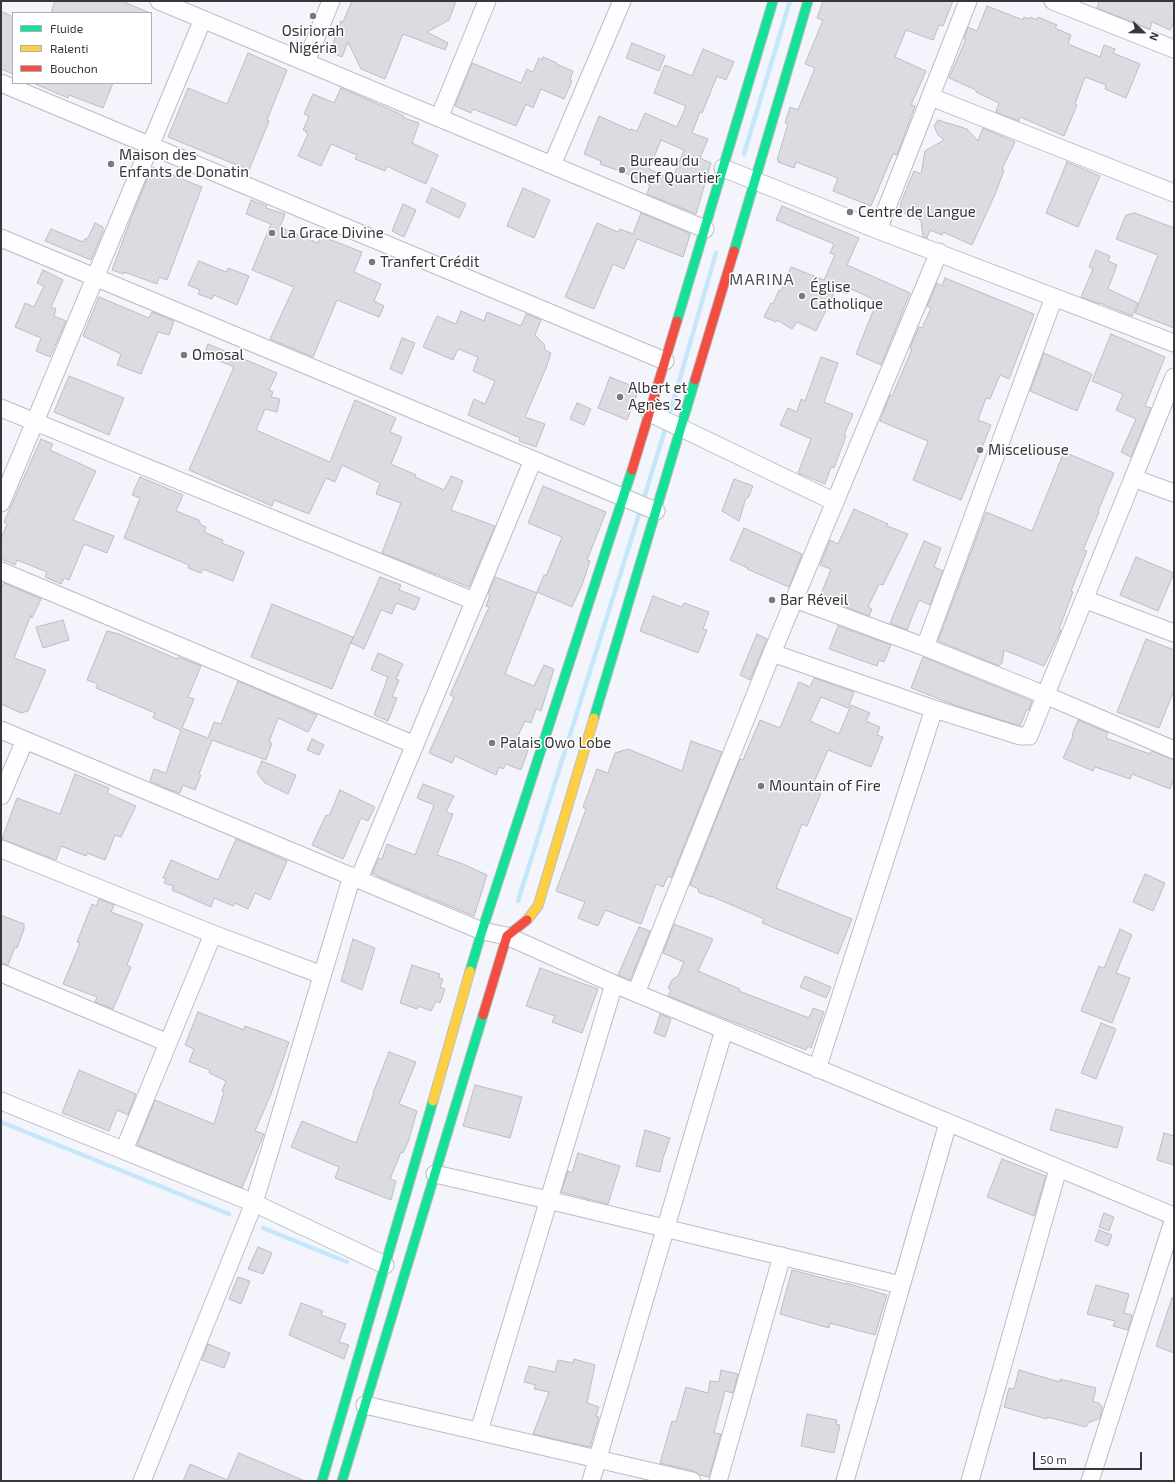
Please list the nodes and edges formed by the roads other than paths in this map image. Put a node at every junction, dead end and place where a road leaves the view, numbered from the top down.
1 (159, 1) edge
2 (331, 1) edge
3 (487, 1) edge
4 (622, 1) edge
5 (773, 1) edge
6 (808, 1) edge
7 (968, 1) edge
8 (1053, 1) edge
9 (203, 19) junction
10 (1174, 49) edge
11 (306, 62) junction
12 (1, 83) edge
13 (931, 97) junction
14 (439, 118) junction
15 (150, 146) junction
16 (552, 165) junction
17 (723, 168) junction
18 (755, 180) junction
19 (1174, 193) edge
20 (704, 229) junction
21 (878, 230) junction
22 (1, 238) edge
23 (939, 252) junction
24 (95, 278) junction
25 (1054, 297) junction
26 (1174, 342) edge
27 (665, 361) junction
28 (1174, 377) edge
29 (1, 408) edge
30 (650, 412) junction
31 (35, 422) junction
32 (682, 427) junction
33 (533, 460) junction
34 (1133, 478) junction
35 (1174, 493) edge
36 (624, 497) junction
37 (835, 502) junction
38 (1, 503) edge
39 (656, 511) junction
40 (1, 571) edge
41 (795, 599) junction
42 (1084, 600) junction
43 (474, 601) junction
44 (1174, 633) edge
45 (925, 647) junction
46 (772, 653) junction
47 (1045, 695) junction
48 (934, 710) junction
49 (1, 730) edge
50 (25, 740) junction
51 (415, 745) junction
52 (1174, 750) edge
53 (1, 796) edge
54 (1, 849) edge
55 (356, 877) junction
56 (482, 931) junction
57 (214, 934) junction
58 (507, 936) junction
59 (1, 973) edge
60 (322, 975) junction
61 (614, 984) junction
62 (636, 993) junction
63 (724, 1030) junction
64 (168, 1043) junction
65 (817, 1069) junction
66 (1, 1101) edge
67 (948, 1123) junction
68 (124, 1150) junction
69 (1058, 1169) junction
70 (434, 1174) junction
71 (548, 1200) junction
72 (254, 1203) junction
73 (1174, 1217) edge
74 (665, 1228) junction
75 (782, 1256) junction
76 (391, 1275) junction
77 (901, 1285) junction
78 (365, 1405) junction
79 (479, 1431) junction
80 (597, 1459) junction
81 (142, 1481) edge
82 (322, 1481) edge
83 (342, 1481) edge
84 (591, 1481) edge
85 (692, 1481) edge
86 (718, 1481) edge
87 (845, 1481) edge
88 (970, 1481) edge
89 (1090, 1481) edge

1 - 9 street
2 - 11 street
3 - 14 street
4 - 16 street
5 - 17 street
6 - 18 street
7 - 13 street
8 - 10 street
9 - 11 street
9 - 15 street
11 - 14 street
12 - 15 street
13 - 19 street
13 - 21 street
14 - 16 street
15 - 24 street
15 - 27 street
16 - 20 street
17 - 18 street
17 - 20 street
18 - 21 street
18 - 32 street
20 - 27 street
21 - 23 street
22 - 24 street
23 - 25 street
23 - 37 street
24 - 31 street
24 - 33 street
25 - 26 street
25 - 45 street
27 - 30 street
28 - 34 street
29 - 31 street
30 - 32 street
30 - 36 street
31 - 38 street
31 - 43 street
32 - 37 street
32 - 39 street
33 - 36 street
33 - 43 street
34 - 35 street
34 - 42 street
36 - 39 street
36 - 56 street
37 - 41 street
39 - 58 street
40 - 51 street
41 - 45 street
41 - 46 street
42 - 44 street
42 - 47 street
43 - 51 street
45 - 47 street
46 - 48 street
46 - 62 street
47 - 48 street
47 - 52 street
48 - 65 street
49 - 50 street
50 - 53 street
50 - 55 street
51 - 55 street
54 - 57 street
55 - 56 street
55 - 60 street
56 - 58 street
56 - 76 street
57 - 60 street
57 - 64 street
58 - 61 street
58 - 70 street
59 - 64 street
60 - 72 street
61 - 62 street
61 - 71 street
62 - 63 street
63 - 65 street
63 - 74 street
64 - 68 street
65 - 67 street
66 - 68 street
67 - 69 street
67 - 77 street
68 - 72 street
69 - 73 street
69 - 88 street
70 - 71 street
70 - 76 street
71 - 74 street
71 - 79 street
72 - 76 street
72 - 81 street
73 - 89 street
74 - 75 street
74 - 80 street
75 - 77 street
75 - 86 street
76 - 78 street
76 - 82 street
77 - 87 street
78 - 79 street
78 - 83 street
79 - 80 street
80 - 84 street
80 - 85 street

